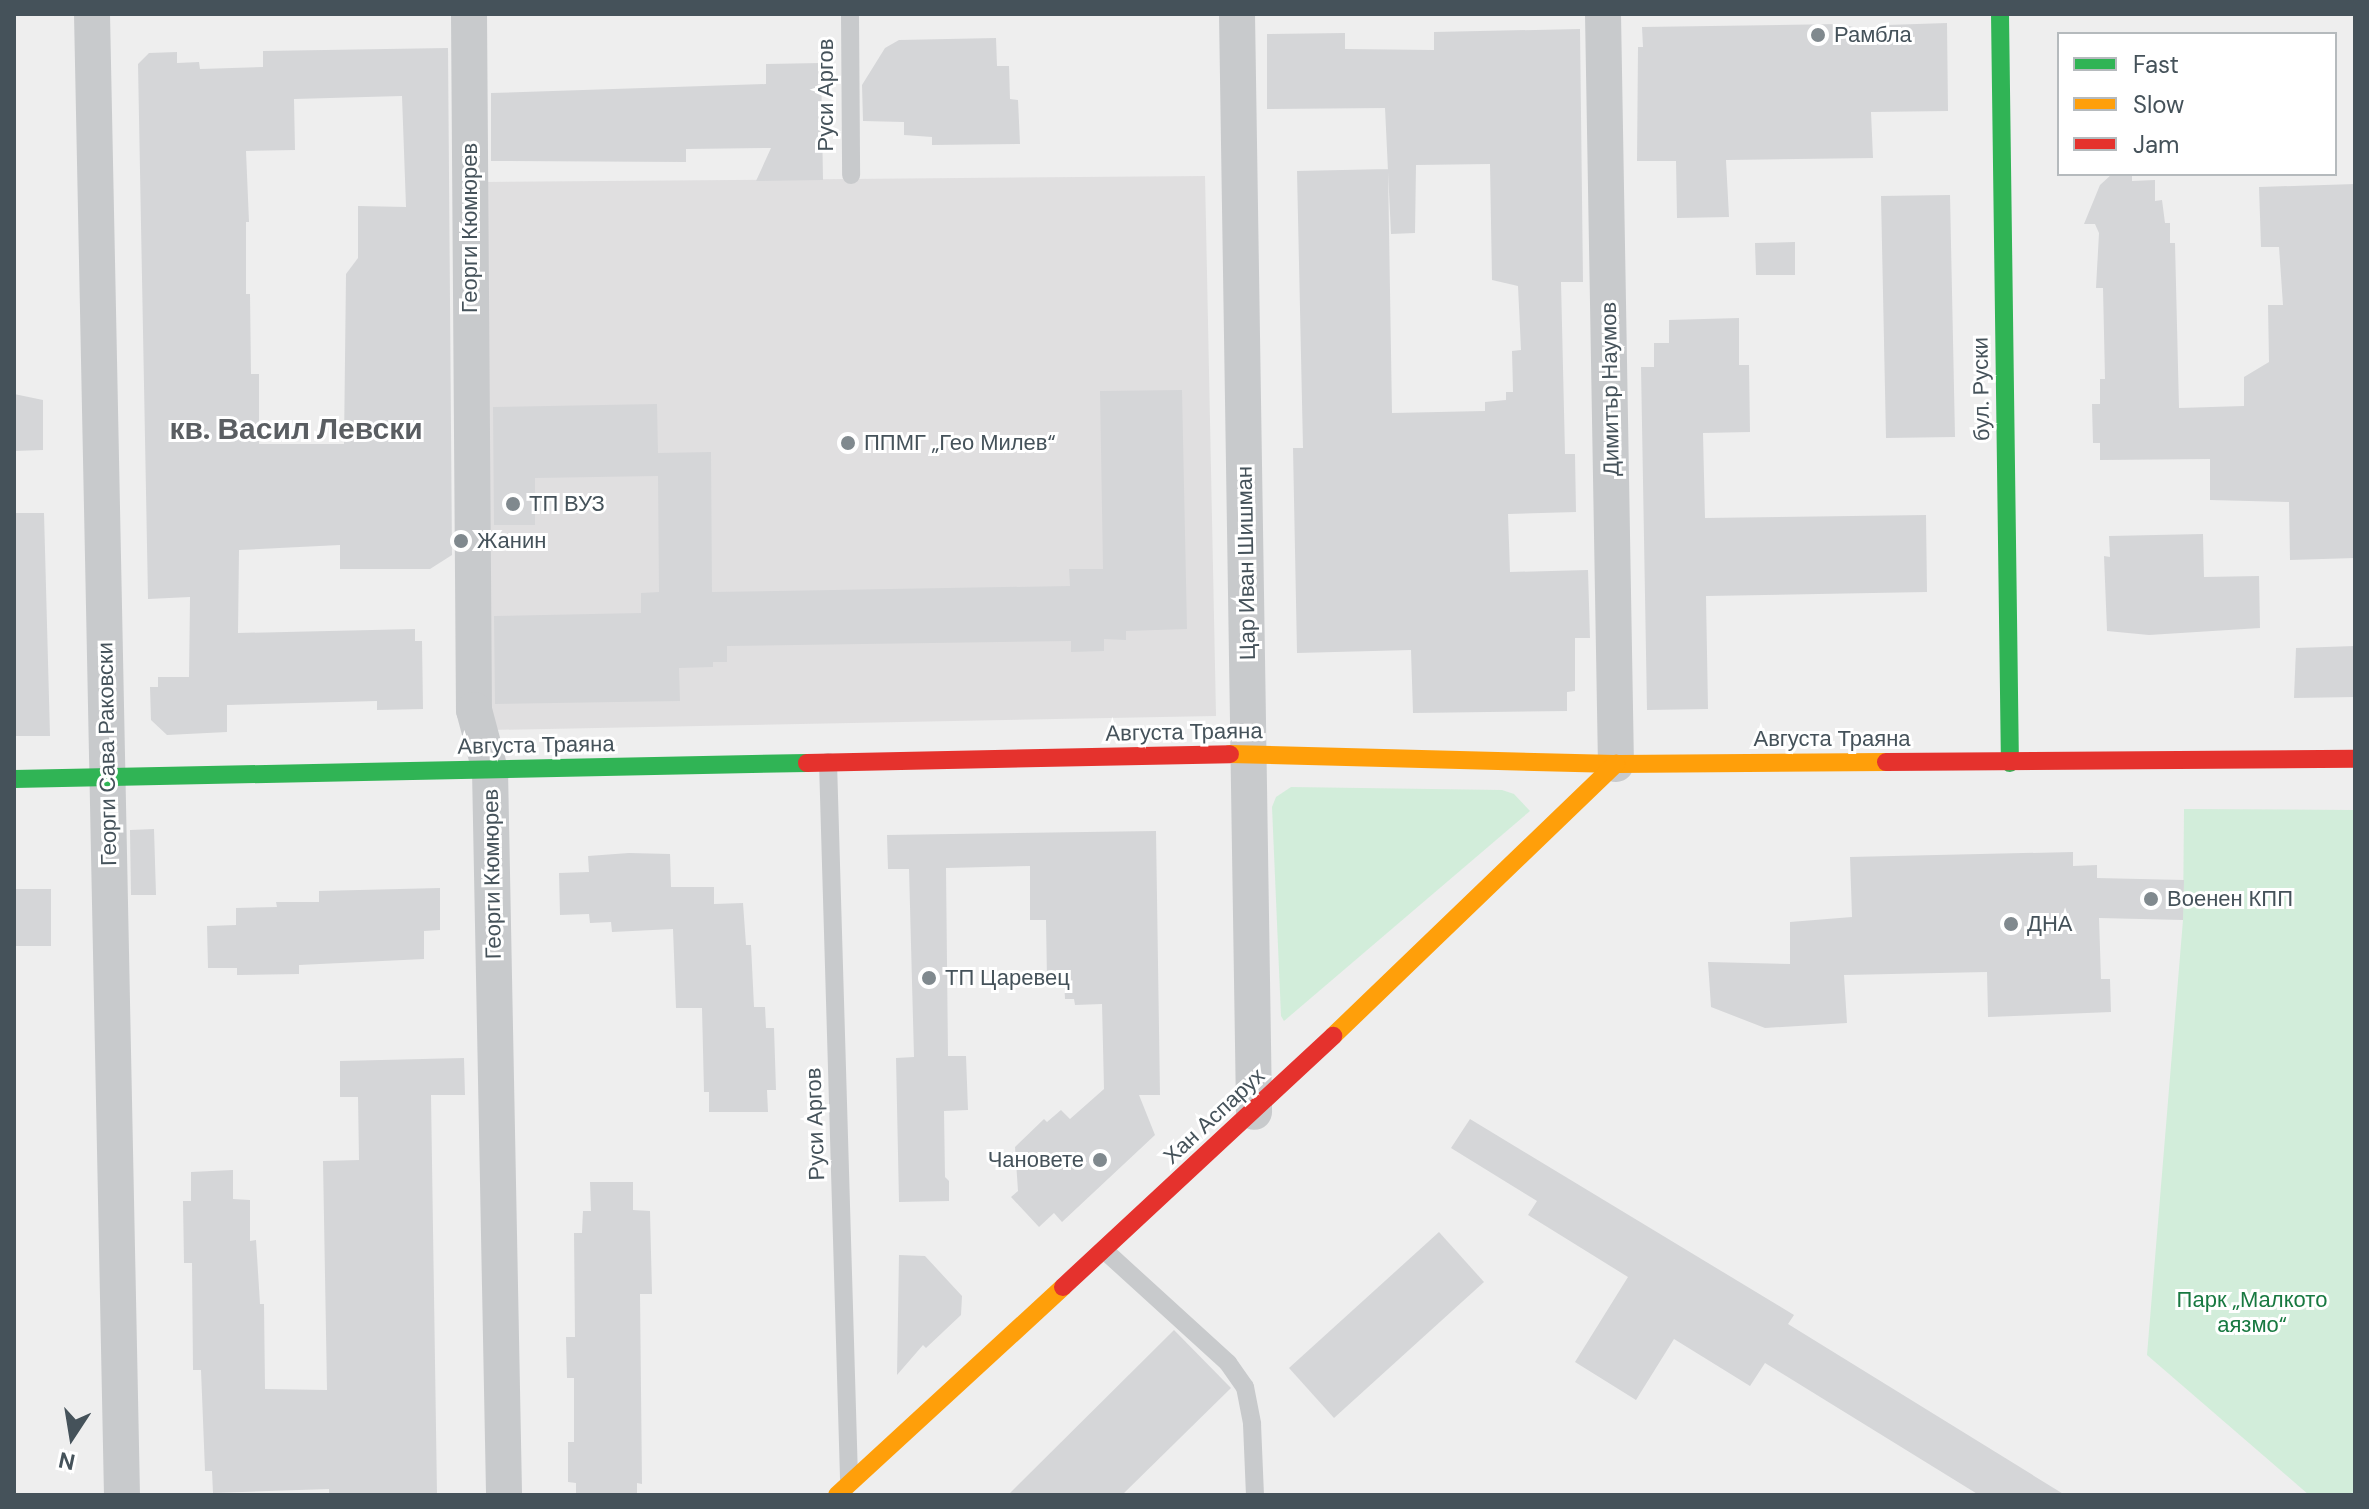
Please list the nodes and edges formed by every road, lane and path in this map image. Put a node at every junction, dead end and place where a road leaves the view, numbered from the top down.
1 (92, 14) edge
2 (469, 14) edge
3 (850, 14) edge
4 (1237, 14) edge
5 (1603, 14) edge
6 (2000, 14) edge
7 (851, 175) dead end
8 (1249, 754) junction
9 (2355, 759) edge
10 (828, 762) junction
11 (2010, 763) junction
12 (1616, 764) junction
13 (490, 770) junction
14 (107, 777) junction
15 (14, 779) edge
16 (1254, 1112) junction
17 (1104, 1250) junction
18 (843, 1490) edge
19 (122, 1495) edge
20 (504, 1495) edge
21 (1255, 1495) edge

1 - 14 street, Георги Сава Раковски
2 - 13 street, Георги Кюмюрев
3 - 7 lane, Руси Аргов
4 - 8 street, Цар Иван Шишман
5 - 12 street, Димитър Наумов
6 - 11 street, бул. Руски
8 - 10 street, Августа Траяна
8 - 12 street, Августа Траяна
8 - 16 street, Цар Иван Шишман
9 - 11 street, Августа Траяна
10 - 13 street, Августа Траяна
10 - 18 lane, Руси Аргов
11 - 12 street, Августа Траяна
12 - 16 street, Хан Аспарух
13 - 14 street, Августа Траяна
13 - 20 street, Георги Кюмюрев
14 - 15 street, Августа Траяна
14 - 19 street, Георги Сава Раковски
16 - 17 street, Хан Аспарух
17 - 18 street, Хан Аспарух
17 - 21 lane

